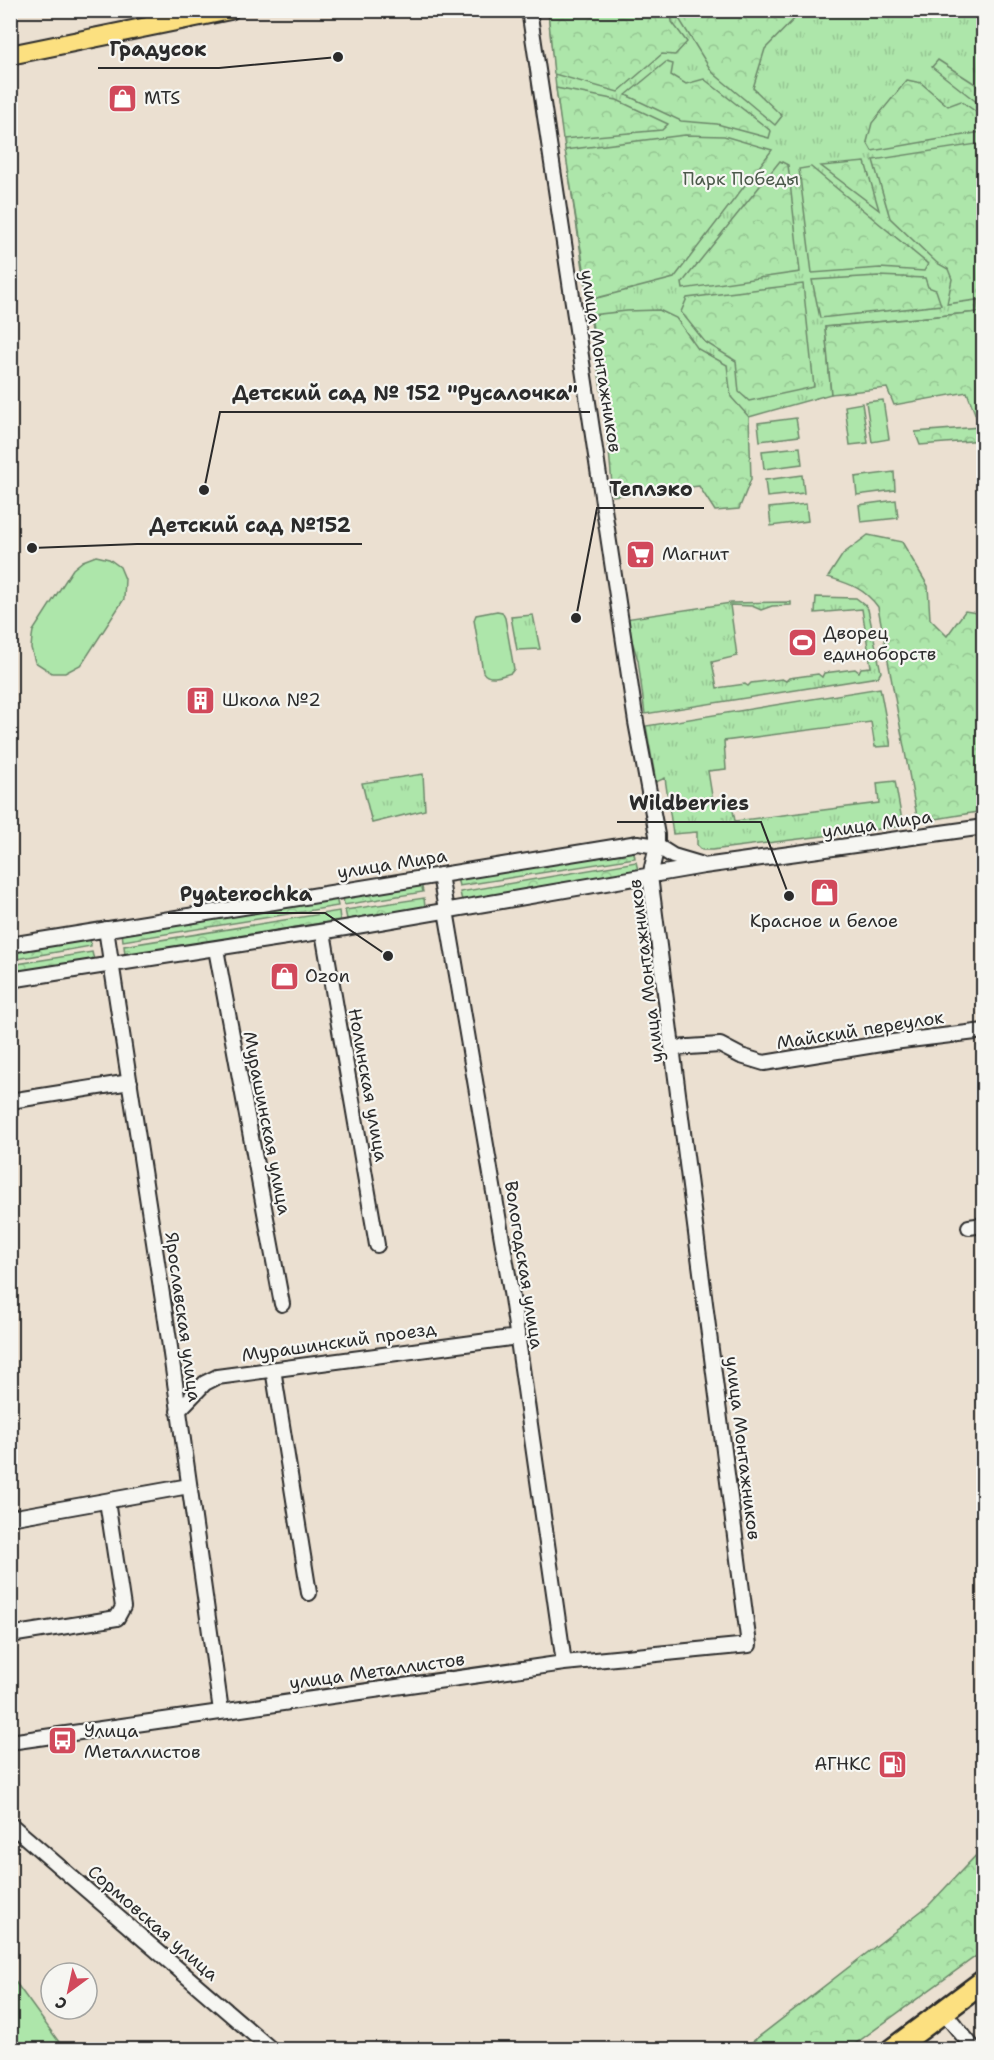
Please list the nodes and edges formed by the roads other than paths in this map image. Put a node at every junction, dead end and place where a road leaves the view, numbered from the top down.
1 (230, 10) edge
2 (529, 10) edge
3 (153, 18) edge
4 (10, 55) edge
5 (984, 827) edge
6 (657, 846) junction
7 (705, 866) junction
8 (440, 874) junction
9 (650, 876) junction
10 (447, 911) junction
11 (106, 929) junction
12 (323, 932) junction
13 (10, 945) edge
14 (216, 949) junction
15 (112, 964) junction
16 (10, 980) edge
17 (984, 1030) edge
18 (673, 1048) junction
19 (130, 1082) junction
20 (10, 1101) edge
21 (377, 1245) dead end
22 (282, 1304) dead end
23 (518, 1337) junction
24 (273, 1369) junction
25 (178, 1411) junction
26 (189, 1486) junction
27 (107, 1501) junction
28 (10, 1518) edge
29 (309, 1593) dead end
30 (10, 1635) edge
31 (749, 1644) joint
32 (564, 1663) junction
33 (221, 1711) junction
34 (10, 1742) edge
35 (10, 1824) edge
36 (984, 1981) edge
37 (943, 2011) junction
38 (272, 2049) edge
39 (892, 2049) edge
40 (975, 2049) edge

1 - 3 main road
2 - 6 street, улица Монтажников
3 - 4 main road
5 - 7 street, улица Мира
6 - 7 street, улица Мира
6 - 8 street, улица Мира
6 - 9 street, улица Монтажников
7 - 9 street, улица Мира
8 - 10 street, Вологодская улица
8 - 11 street, улица Мира
9 - 10 street, улица Мира
9 - 18 street, улица Монтажников
10 - 12 street, улица Мира
10 - 23 street, Вологодская улица
11 - 13 street, улица Мира
11 - 15 street, Ярославская улица
12 - 14 street, улица Мира
12 - 21 street, Нолинская улица
14 - 15 street, улица Мира
14 - 22 street, Мурашинская улица
15 - 16 street, улица Мира
15 - 19 street, Ярославская улица
17 - 18 street, Майский переулок
18 - 31 street, улица Монтажников
19 - 20 street
19 - 25 street, Ярославская улица
23 - 24 street, Мурашинский проезд
23 - 32 street, Вологодская улица
24 - 25 street, Мурашинский проезд
24 - 29 street
25 - 26 street, Ярославская улица
26 - 27 street
26 - 33 street, Ярославская улица
27 - 28 street
27 - 30 street
31 - 32 street, улица Металлистов
32 - 33 street, улица Металлистов
33 - 34 street, улица Металлистов
35 - 38 street, Сормовская улица
36 - 37 highway
37 - 39 highway
37 - 40 street

